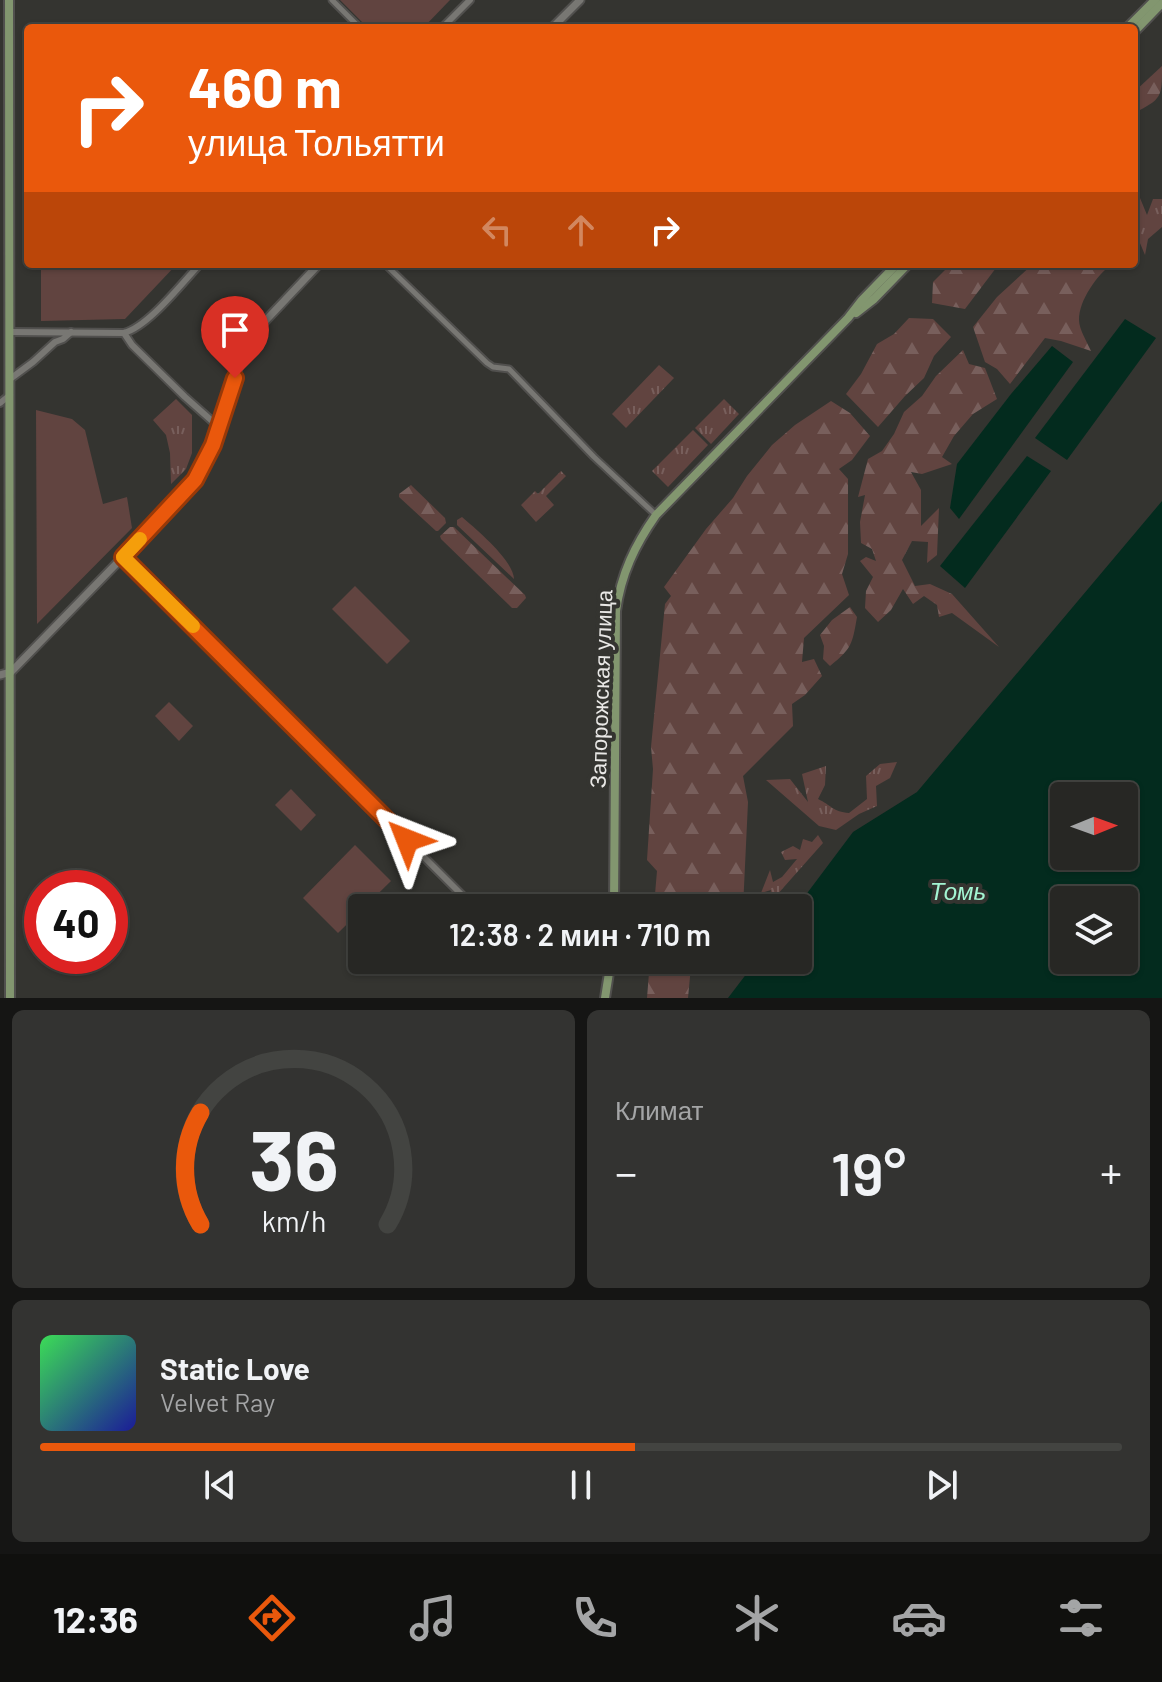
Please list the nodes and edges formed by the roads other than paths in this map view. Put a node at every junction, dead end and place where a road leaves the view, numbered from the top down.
1 (9, 0) edge
2 (332, 0) edge
3 (470, 0) edge
4 (1155, 0) edge
5 (577, 1) edge
6 (1162, 3) edge
7 (356, 24) edge
8 (446, 24) edge
9 (556, 24) edge
10 (1131, 24) edge
11 (1138, 28) edge
12 (196, 268) edge
13 (315, 268) edge
14 (389, 268) edge
15 (893, 268) edge
16 (904, 268) edge
17 (848, 318) junction
18 (10, 332) junction
19 (71, 332) junction
20 (124, 333) junction
21 (10, 379) junction
22 (10, 395) junction
23 (0, 403) edge
24 (220, 428) junction
25 (656, 515) junction
26 (123, 557) junction
27 (11, 672) junction
28 (0, 675) edge
29 (461, 894) edge
30 (614, 894) edge
31 (609, 974) edge
32 (10, 998) edge
33 (605, 998) edge

1 - 18 main road
2 - 7 street
3 - 8 street
4 - 10 main road
5 - 9 main road
6 - 11 main road
12 - 20 street
13 - 24 main road
14 - 25 street
15 - 17 main road, Запорожская улица
16 - 17 main road, Запорожская улица
17 - 25 main road, Запорожская улица
18 - 19 street
18 - 21 main road
19 - 20 street
19 - 21 street
20 - 24 street
21 - 22 main road
22 - 23 street
22 - 27 main road
24 - 26 main road
25 - 30 main road, Запорожская улица
26 - 27 main road
26 - 29 street
27 - 28 main road
27 - 32 main road
31 - 33 main road

